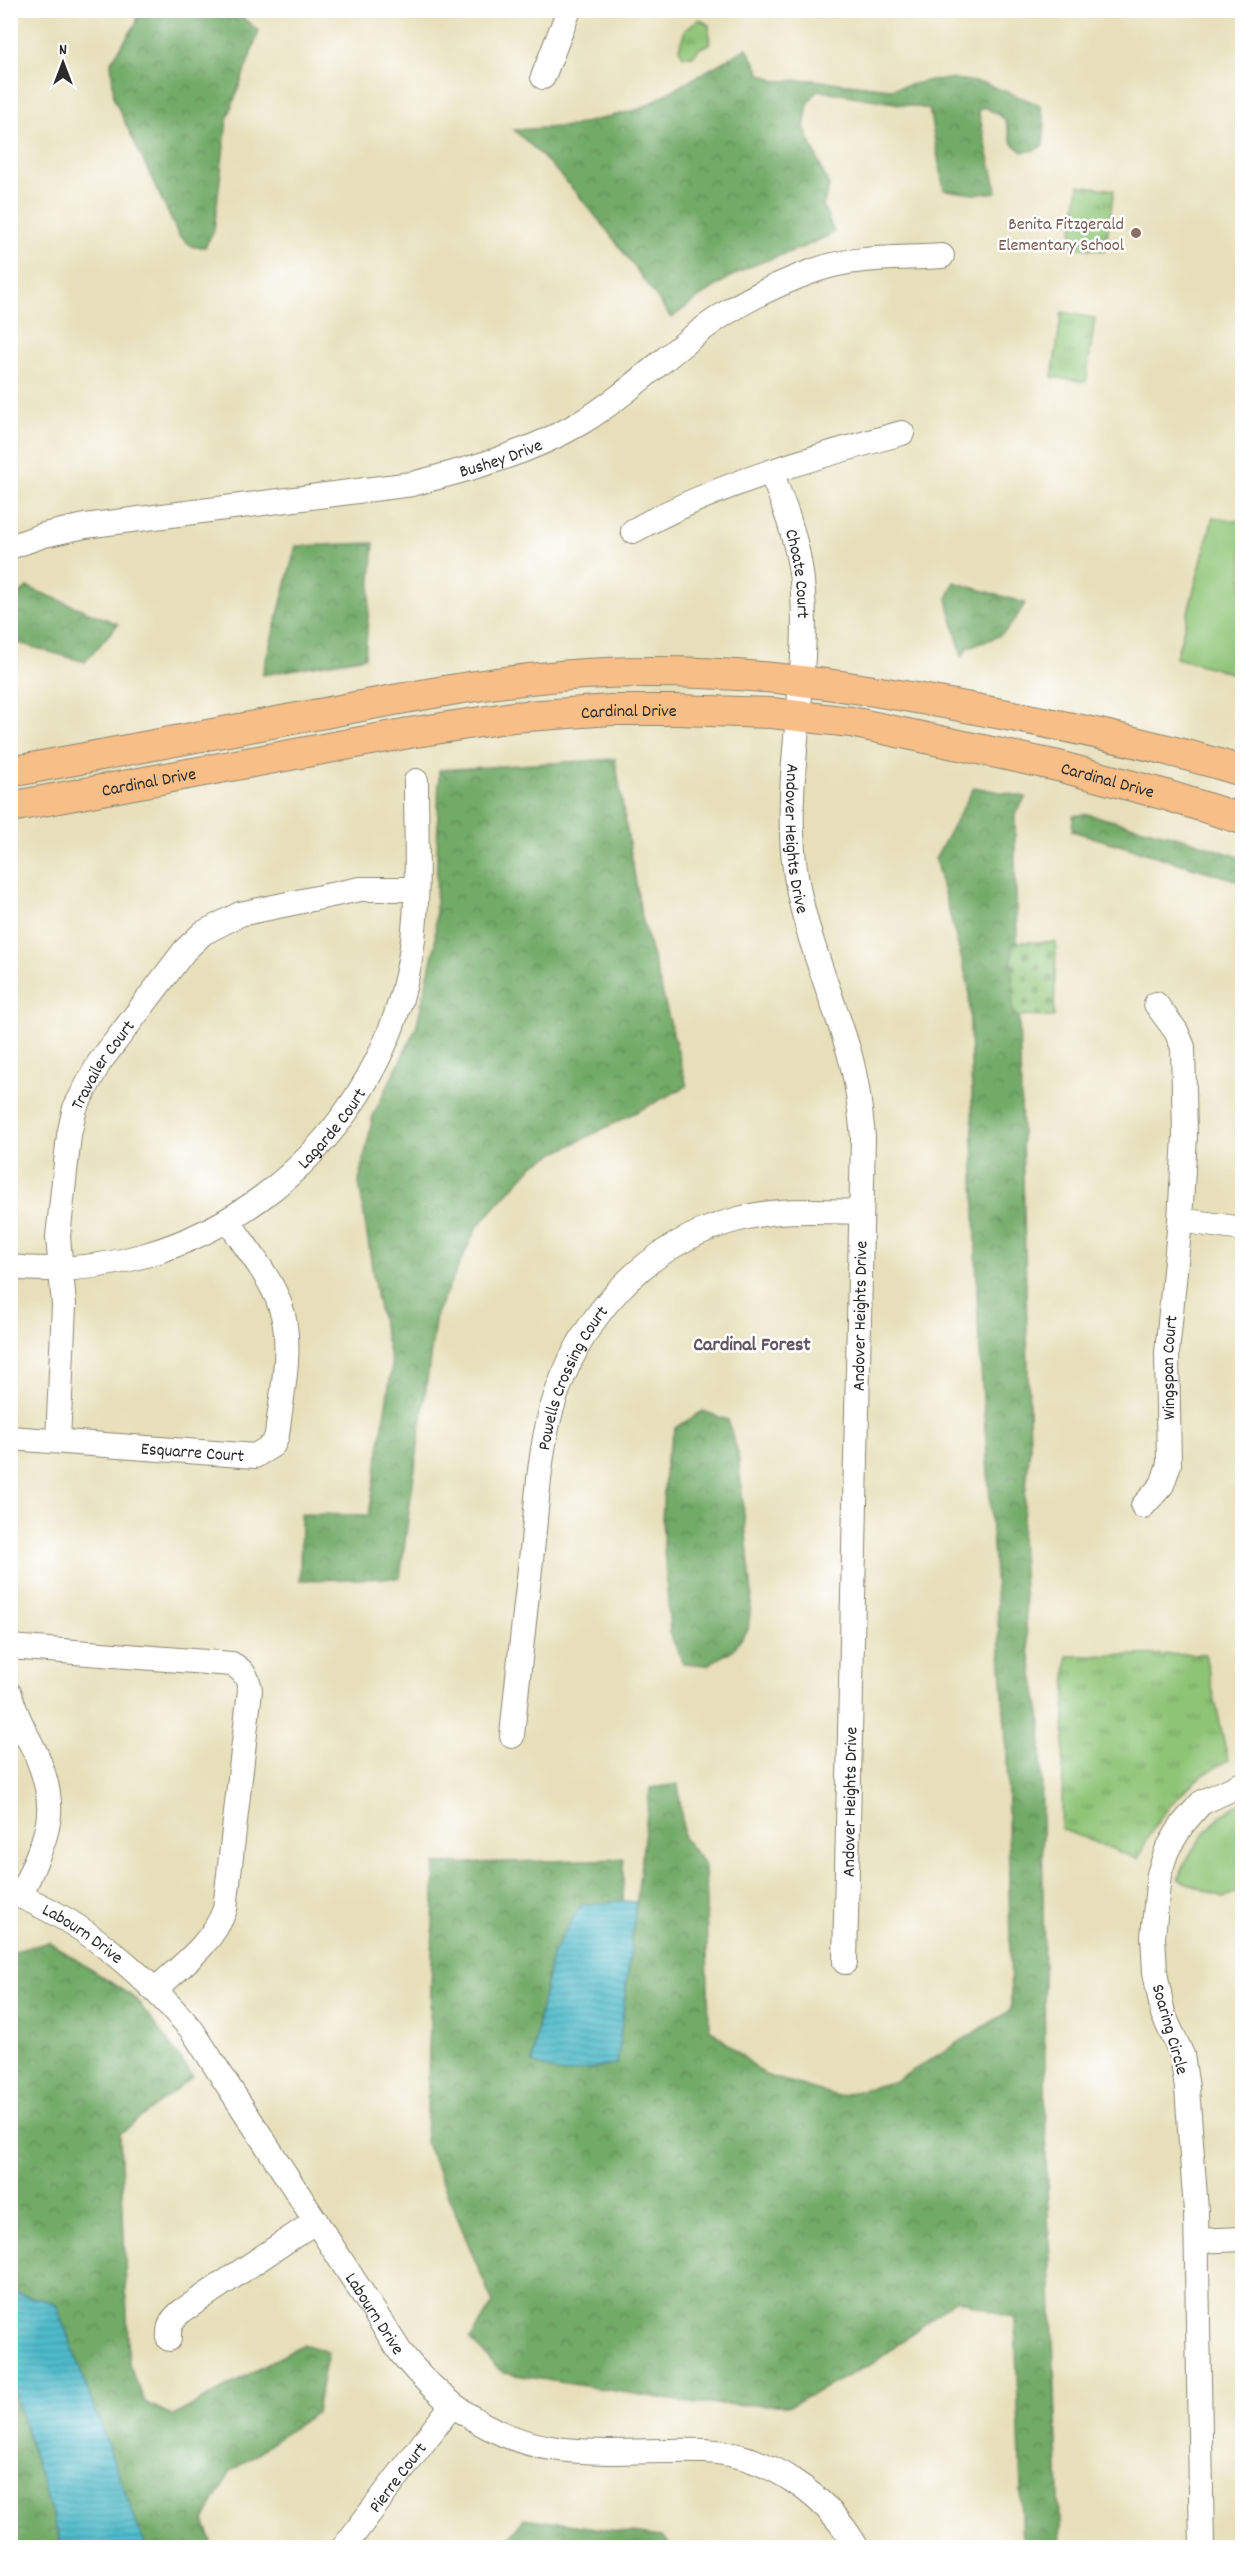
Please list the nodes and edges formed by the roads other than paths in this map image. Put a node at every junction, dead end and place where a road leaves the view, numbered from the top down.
1 (569, 10) edge
2 (543, 77) dead end
3 (942, 256) dead end
4 (902, 433) dead end
5 (771, 472) junction
6 (633, 531) dead end
7 (10, 547) edge
8 (801, 679) junction
9 (799, 715) junction
10 (1242, 771) edge
11 (10, 772) edge
12 (416, 781) dead end
13 (10, 807) edge
14 (1242, 819) edge
15 (416, 889) junction
16 (1156, 1004) dead end
17 (861, 1212) junction
18 (228, 1220) junction
19 (1180, 1220) junction
20 (1242, 1229) edge
21 (10, 1267) edge
22 (61, 1269) junction
23 (10, 1437) edge
24 (58, 1441) junction
25 (1143, 1506) dead end
26 (10, 1647) edge
27 (10, 1694) edge
28 (512, 1736) dead end
29 (1242, 1784) edge
30 (16, 1894) edge
31 (845, 1962) dead end
32 (156, 1989) junction
33 (316, 2221) junction
34 (1242, 2239) edge
35 (1197, 2241) junction
36 (168, 2339) dead end
37 (452, 2405) junction
38 (344, 2547) edge
39 (856, 2547) edge
40 (1202, 2547) edge

1 - 2 street
3 - 7 street, Bushey Drive
4 - 5 street
5 - 6 street
5 - 8 street, Choate Court
8 - 9 street, Andover Heights Drive
8 - 10 main road, Cardinal Drive
8 - 11 main road, Cardinal Drive
9 - 13 main road, Cardinal Drive
9 - 14 main road, Cardinal Drive
9 - 17 street, Andover Heights Drive
12 - 15 street, Lagarde Court
15 - 18 street, Lagarde Court
15 - 22 street, Travailer Court
16 - 19 street, Wingspan Court
17 - 28 street, Powells Crossing Court
17 - 31 street, Andover Heights Drive
18 - 22 street, Lagarde Court
18 - 24 street, Esquarre Court
19 - 20 street
19 - 25 street, Wingspan Court
21 - 22 street, Lagarde Court
22 - 24 street, Travailer Court
23 - 24 street, Esquarre Court
26 - 32 street
27 - 30 street
29 - 35 street, Soaring Circle
30 - 32 street, Labourn Drive
32 - 33 street, Labourn Drive
33 - 36 street
33 - 37 street, Labourn Drive
34 - 35 street
35 - 40 street, Soaring Circle
37 - 38 street, Pierre Court
37 - 39 street, Labourn Drive

